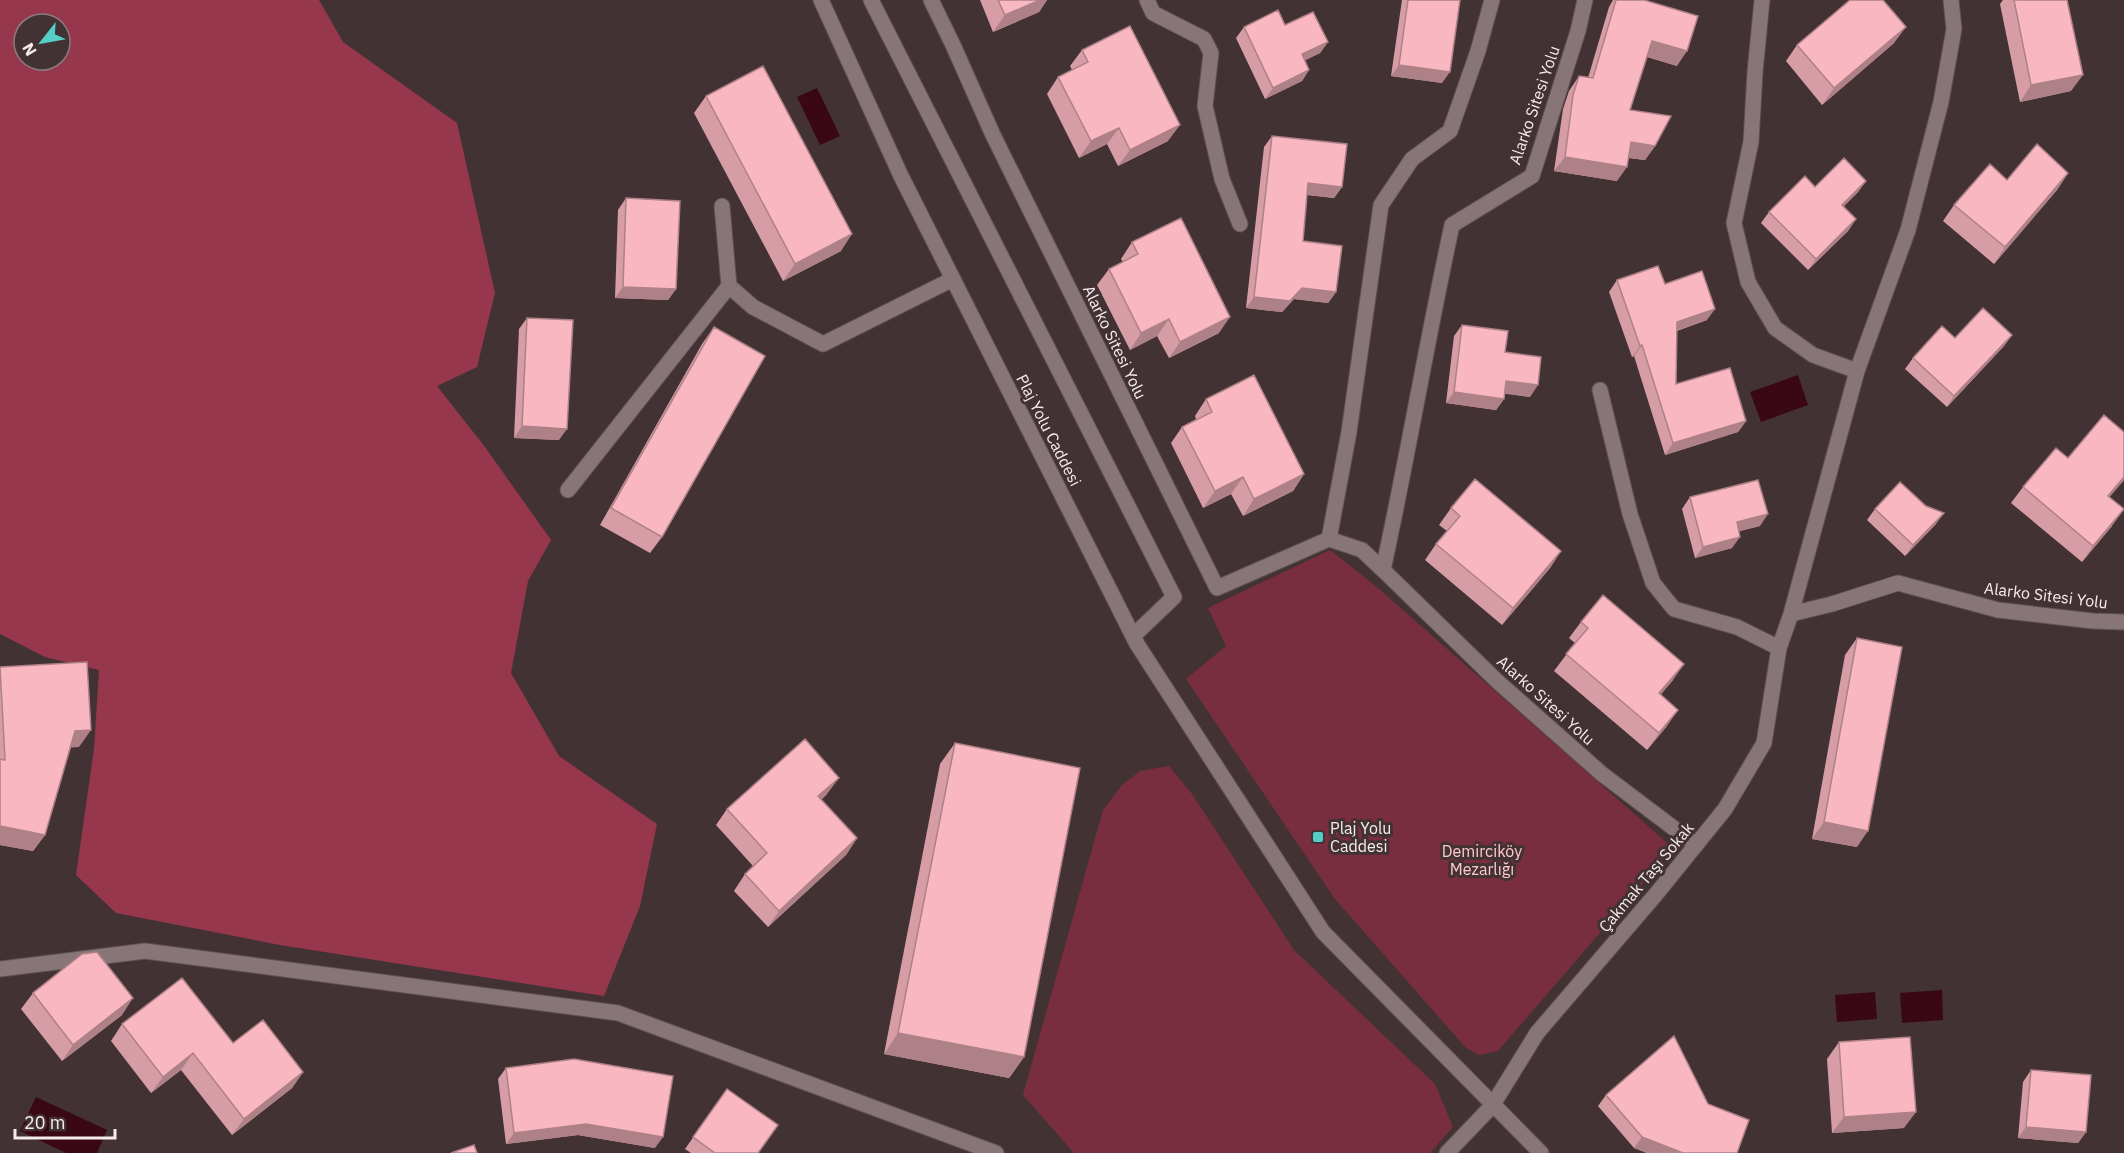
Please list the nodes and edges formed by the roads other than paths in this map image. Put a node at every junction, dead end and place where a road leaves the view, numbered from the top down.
1 (822, 0) edge
2 (871, 0) edge
3 (931, 0) edge
4 (1147, 0) edge
5 (1492, 0) edge
6 (1585, 0) edge
7 (1762, 0) edge
8 (1951, 0) edge
9 (722, 206) dead end
10 (1240, 224) dead end
11 (953, 279) junction
12 (729, 286) junction
13 (1857, 371) junction
14 (1600, 390) dead end
15 (568, 490) dead end
16 (1329, 539) junction
17 (1383, 570) junction
18 (1791, 614) junction
19 (2124, 621) edge
20 (1133, 636) junction
21 (1779, 648) junction
22 (1696, 845) junction
23 (0, 969) edge
24 (1492, 1106) junction
25 (996, 1153) edge
26 (1447, 1153) edge
27 (1541, 1153) edge

1 - 11 street, Plaj Yolu Caddesi
2 - 20 street
3 - 16 street, Alarko Sitesi Yolu
4 - 10 street
5 - 16 street
6 - 17 street, Alarko Sitesi Yolu
7 - 13 street
8 - 13 street
9 - 12 street
11 - 12 street
11 - 20 street, Plaj Yolu Caddesi
12 - 15 street
13 - 18 street
14 - 21 street
16 - 17 street, Alarko Sitesi Yolu
17 - 22 street, Alarko Sitesi Yolu
18 - 19 street, Alarko Sitesi Yolu
18 - 21 street
20 - 24 street, Plaj Yolu Caddesi
21 - 22 street, Çakmak Taşı Sokak
22 - 24 street, Çakmak Taşı Sokak
23 - 25 street
24 - 26 street, Çakmak Taşı Sokak
24 - 27 street, Plaj Yolu Caddesi

